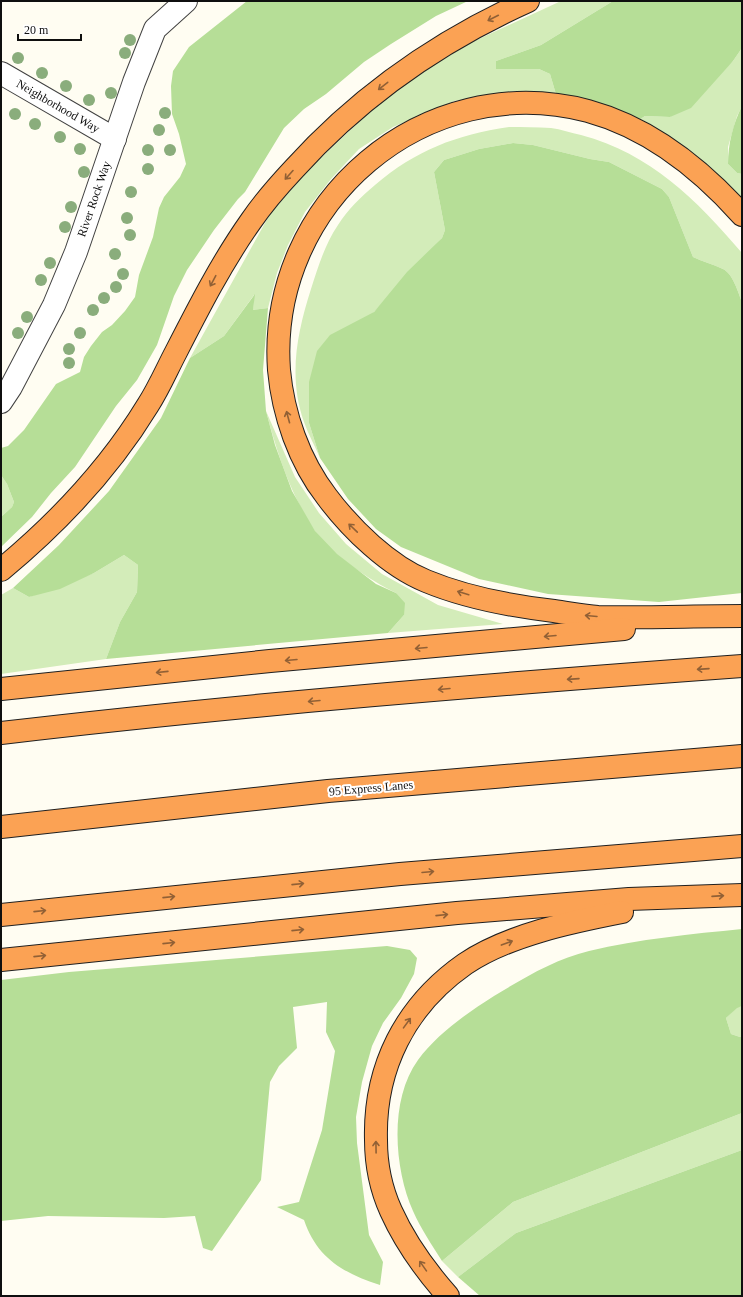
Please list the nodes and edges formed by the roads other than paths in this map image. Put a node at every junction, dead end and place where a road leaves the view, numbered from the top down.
1 (186, 1) edge
2 (528, 1) edge
3 (1, 73) edge
4 (115, 139) junction
5 (742, 215) edge
6 (1, 402) edge
7 (1, 570) edge
8 (742, 616) edge
9 (742, 666) edge
10 (1, 689) edge
11 (1, 733) edge
12 (742, 756) edge
13 (1, 827) edge
14 (742, 846) edge
15 (742, 895) edge
16 (694, 898) junction
17 (1, 915) edge
18 (1, 960) edge
19 (448, 1296) edge

1 - 4 street, River Rock Way
2 -> 7 highway
3 - 4 street, Neighborhood Way
4 - 6 street, River Rock Way
8 -> 5 highway
8 -> 10 highway
9 -> 11 highway
12 - 13 highway, 95 Express Lanes
17 -> 14 highway
16 -> 15 highway
18 -> 16 highway
19 -> 16 highway

